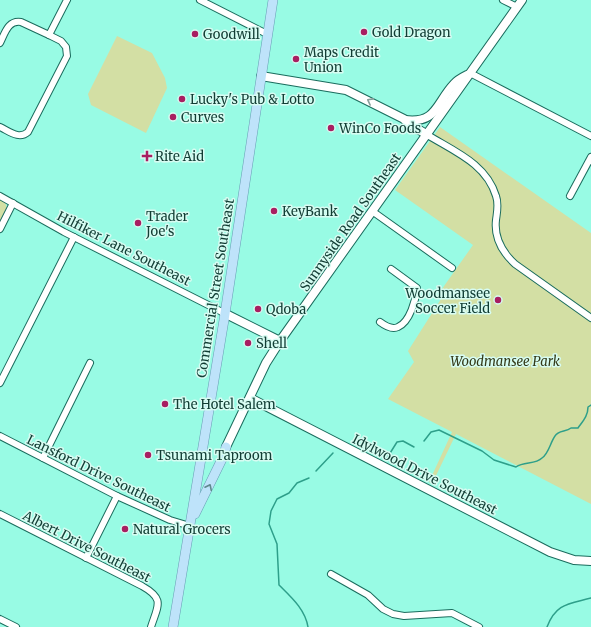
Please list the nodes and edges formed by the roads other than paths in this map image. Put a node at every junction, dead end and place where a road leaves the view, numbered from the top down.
1 (67, 0) edge
2 (200, 0) edge
3 (273, 0) edge
4 (503, 0) edge
5 (522, 0) edge
6 (516, 7) junction
7 (267, 34) junction
8 (49, 35) junction
9 (0, 43) edge
10 (470, 73) junction
11 (261, 76) junction
12 (404, 119) junction
13 (0, 127) edge
14 (426, 134) junction
15 (591, 136) edge
16 (591, 157) edge
17 (0, 196) edge
18 (570, 196) dead end
19 (13, 204) junction
20 (372, 211) junction
21 (0, 230) edge
22 (74, 237) junction
23 (452, 268) dead end
24 (391, 269) dead end
25 (224, 313) junction
26 (591, 318) edge
27 (380, 322) dead end
28 (280, 341) junction
29 (90, 363) dead end
30 (0, 383) edge
31 (250, 398) junction
32 (0, 436) edge
33 (226, 447) joint
34 (43, 458) junction
35 (117, 496) junction
36 (0, 514) edge
37 (190, 524) junction
38 (86, 558) junction
39 (591, 561) edge
40 (331, 574) dead end
41 (0, 619) edge
42 (174, 623) edge
43 (16, 627) edge
44 (151, 627) edge
45 (168, 627) edge
46 (479, 627) edge

1 - 8 street
2 - 7 street
3 - 7 main road, Commercial Street Southeast
4 - 6 street
5 - 6 main road, Sunnyside Road Southeast
6 - 10 main road, Sunnyside Road Southeast
7 - 11 main road, Commercial Street Southeast
8 - 9 street
8 - 13 street
10 - 12 main road
10 - 14 main road, Sunnyside Road Southeast
10 - 15 street
12 -> 11 main road
11 - 25 main road, Commercial Street Southeast
12 - 14 main road
14 - 20 main road, Sunnyside Road Southeast
14 - 26 street
16 - 18 street
17 - 19 street, Hilfiker Lane Southeast
19 - 21 street
19 - 22 street, Hilfiker Lane Southeast
20 - 23 street
20 - 28 main road, Sunnyside Road Southeast
22 - 25 street, Hilfiker Lane Southeast
22 - 30 street
24 - 27 street
25 - 28 main road, Hilfiker Lane Southeast
25 - 37 main road, Commercial Street Southeast
28 - 31 main road, Sunnyside Road Southeast
29 - 34 street
31 - 33 main road, Sunnyside Road Southeast
31 - 39 main road, Idylwood Drive Southeast
32 - 34 street, Lansford Drive Southeast
37 -> 33 main road
34 - 35 street, Lansford Drive Southeast
35 - 37 street, Lansford Drive Southeast
35 - 38 street
36 - 38 street, Albert Drive Southeast
37 - 42 main road, Commercial Street Southeast
38 - 44 street, Albert Drive Southeast
40 - 46 street
41 - 43 street
42 - 45 main road

